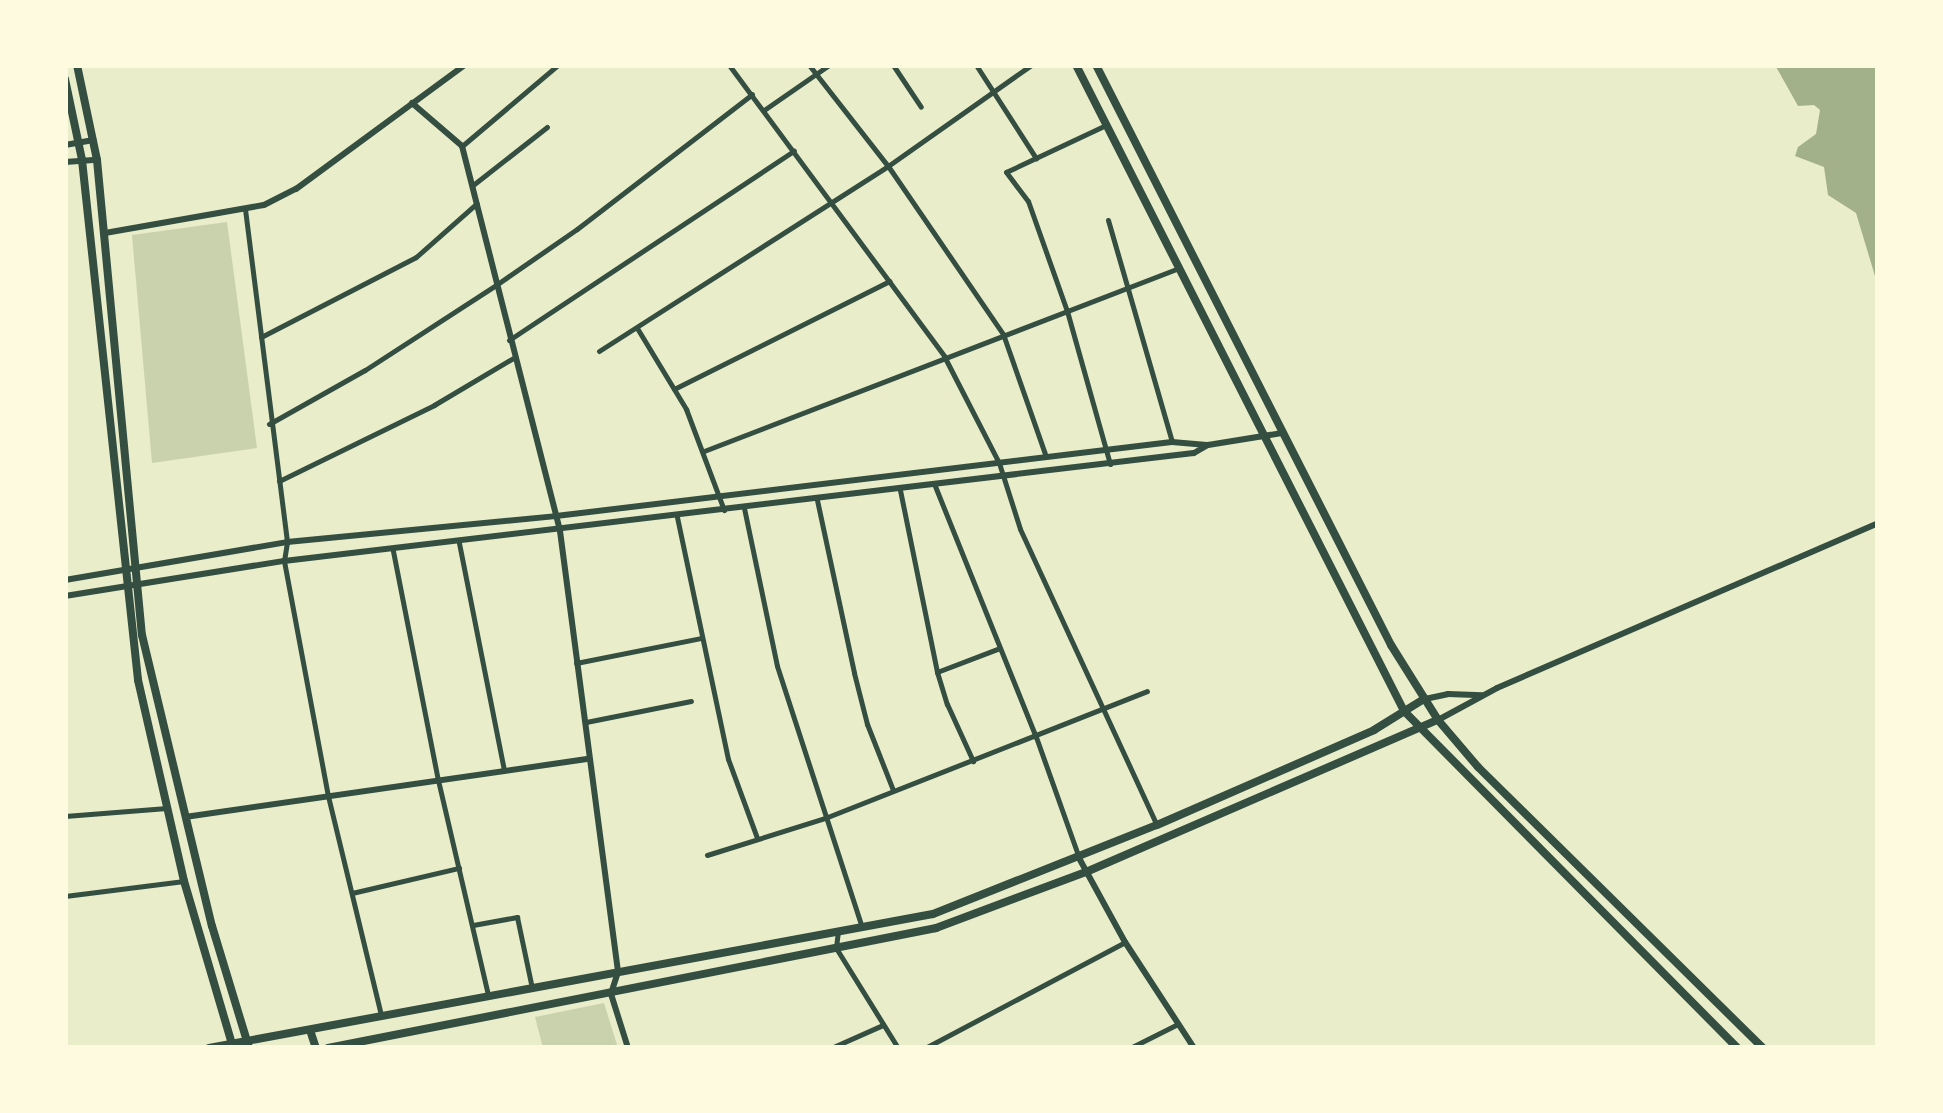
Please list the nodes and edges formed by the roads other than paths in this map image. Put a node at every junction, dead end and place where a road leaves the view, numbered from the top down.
1 (78, 65) edge
2 (465, 65) edge
3 (558, 65) edge
4 (729, 65) edge
5 (809, 65) edge
6 (829, 65) edge
7 (893, 65) edge
8 (976, 65) edge
9 (1032, 65) edge
10 (1076, 65) edge
11 (1096, 65) edge
12 (816, 74) junction
13 (65, 79) edge
14 (994, 91) junction
15 (752, 94) junction
16 (412, 103) junction
17 (922, 106) dead end
18 (764, 110) junction
19 (1106, 125) junction
20 (547, 127) dead end
21 (94, 140) junction
22 (78, 142) junction
23 (65, 144) edge
24 (462, 146) junction
25 (794, 151) junction
26 (1036, 158) junction
27 (82, 160) junction
28 (97, 160) junction
29 (65, 162) edge
30 (888, 166) junction
31 (473, 185) junction
32 (832, 202) junction
33 (476, 203) junction
34 (245, 209) junction
35 (1108, 220) dead end
36 (105, 232) junction
37 (1179, 268) junction
38 (890, 280) junction
39 (496, 285) junction
40 (1128, 288) junction
41 (1067, 310) junction
42 (637, 328) junction
43 (1003, 334) junction
44 (260, 336) junction
45 (508, 340) junction
46 (598, 351) dead end
47 (944, 356) junction
48 (513, 358) junction
49 (674, 389) junction
50 (269, 424) junction
51 (1282, 434) junction
52 (1265, 438) junction
53 (1172, 442) junction
54 (1208, 446) junction
55 (1107, 450) junction
56 (704, 451) junction
57 (1046, 458) junction
58 (998, 464) junction
59 (1110, 464) junction
60 (1002, 478) junction
61 (280, 481) junction
62 (935, 486) junction
63 (900, 490) junction
64 (719, 494) junction
65 (817, 500) junction
66 (744, 508) junction
67 (1321, 510) junction
68 (725, 511) junction
69 (1304, 515) junction
70 (556, 516) junction
71 (677, 517) junction
72 (1878, 522) edge
73 (560, 531) junction
74 (287, 542) junction
75 (459, 543) junction
76 (392, 551) junction
77 (284, 561) junction
78 (138, 568) junction
79 (123, 570) junction
80 (65, 580) edge
81 (138, 586) junction
82 (125, 589) junction
83 (65, 596) edge
84 (700, 638) junction
85 (1000, 648) junction
86 (576, 663) junction
87 (938, 672) junction
88 (1148, 691) dead end
89 (1483, 695) junction
90 (1424, 699) junction
91 (691, 701) dead end
92 (1103, 710) junction
93 (1404, 711) junction
94 (1438, 720) junction
95 (583, 722) junction
96 (1419, 732) junction
97 (1036, 738) junction
98 (587, 759) junction
99 (973, 761) junction
100 (504, 771) junction
101 (438, 780) junction
102 (893, 790) junction
103 (328, 796) junction
104 (168, 808) junction
105 (65, 816) edge
106 (185, 817) junction
107 (826, 818) junction
108 (1157, 826) junction
109 (757, 839) junction
110 (707, 855) dead end
111 (1079, 858) junction
112 (459, 868) junction
113 (1086, 872) junction
114 (184, 882) junction
115 (352, 893) junction
116 (65, 896) edge
117 (473, 926) junction
118 (862, 927) junction
119 (838, 932) junction
120 (1125, 942) junction
121 (836, 948) junction
122 (618, 972) junction
123 (532, 988) junction
124 (611, 994) junction
125 (488, 995) junction
126 (381, 1015) junction
127 (1178, 1024) junction
128 (884, 1025) junction
129 (326, 1027) junction
130 (310, 1030) junction
131 (248, 1045) edge
132 (233, 1046) edge
133 (208, 1048) edge
134 (316, 1048) edge
135 (332, 1048) edge
136 (628, 1048) edge
137 (831, 1048) edge
138 (898, 1048) edge
139 (926, 1048) edge
140 (1130, 1048) edge
141 (1194, 1048) edge
142 (1738, 1048) edge
143 (1763, 1048) edge

1 - 21 main road
2 - 16 main road
3 - 24 street
4 - 15 street
5 - 12 street
6 - 12 street
7 - 17 street
8 - 14 street
9 - 14 street
10 - 19 main road
11 - 51 main road
12 - 18 street
12 - 30 street
13 - 22 main road
14 - 26 street
14 - 30 street
15 - 18 street
15 - 39 street
16 - 24 main road
16 - 34 main road
18 - 25 street
19 - 26 street
19 - 37 main road
20 - 31 street
21 - 22 main road
21 - 28 main road
22 - 23 main road
22 - 27 main road
24 - 31 main road
25 - 32 street
25 - 45 street
26 - 41 street
27 - 28 main road
27 - 29 main road
27 - 79 main road
28 - 36 main road
30 - 32 street
30 - 43 street
31 - 33 main road
32 - 38 street
32 - 42 street
33 - 39 main road
33 - 44 street
34 - 36 main road
34 - 44 street
35 - 40 street
36 - 78 main road
37 - 40 street
37 - 52 main road
38 - 47 street
38 - 49 street
39 - 45 main road
39 - 50 street
40 - 41 street
40 - 53 street
41 - 43 street
41 - 55 street
42 - 46 street
42 - 49 street
43 - 47 street
43 - 57 street
44 - 50 street
45 - 48 main road
47 - 56 street
47 - 58 street
48 - 61 street
48 - 70 main road
49 - 56 street
50 - 61 street
51 - 52 main road
51 - 67 main road
52 - 54 main road
52 - 69 main road
53 - 54 main road
53 - 55 main road
54 - 59 main road
55 - 57 main road
55 - 59 street
56 - 64 street
57 - 58 main road
58 - 60 street
58 - 64 main road
59 - 60 main road
60 - 62 main road
60 - 92 street
61 - 74 street
62 - 63 main road
62 - 85 street
63 - 65 main road
63 - 87 street
64 - 68 street
64 - 70 main road
65 - 66 main road
65 - 102 street
66 - 68 main road
66 - 107 street
67 - 69 main road
67 - 90 main road
68 - 71 main road
69 - 93 main road
70 - 73 main road
70 - 74 main road
71 - 73 main road
71 - 84 street
72 - 89 main road
73 - 75 main road
73 - 86 main road
74 - 77 street
74 - 78 main road
75 - 76 main road
75 - 100 street
76 - 77 main road
76 - 101 street
77 - 81 main road
77 - 103 street
78 - 79 main road
78 - 81 main road
79 - 80 main road
79 - 82 main road
81 - 82 main road
81 - 106 main road
82 - 83 main road
82 - 104 main road
84 - 86 street
84 - 109 street
85 - 87 street
85 - 97 street
86 - 95 main road
87 - 99 street
88 - 92 street
89 - 90 main road
89 - 94 main road
90 - 93 main road
90 - 94 main road
91 - 95 street
92 - 97 street
92 - 108 street
93 - 96 main road
93 - 108 main road
94 - 96 main road
94 - 143 main road
95 - 98 main road
96 - 113 main road
96 - 142 main road
97 - 99 street
97 - 111 street
98 - 100 main road
98 - 122 main road
99 - 102 street
100 - 101 main road
101 - 103 main road
101 - 112 street
102 - 107 street
103 - 106 main road
103 - 115 street
104 - 105 street
104 - 114 main road
106 - 131 main road
107 - 109 street
107 - 118 street
108 - 111 main road
109 - 110 street
111 - 113 main road
111 - 118 main road
112 - 115 street
112 - 117 street
113 - 120 main road
113 - 121 main road
114 - 116 street
114 - 132 main road
115 - 126 street
117 - 123 street
117 - 125 street
118 - 119 main road
119 - 121 street
119 - 122 main road
120 - 127 main road
120 - 139 street
121 - 124 main road
121 - 128 street
122 - 123 main road
122 - 124 main road
123 - 125 main road
124 - 135 main road
124 - 136 main road
125 - 126 main road
126 - 129 main road
127 - 140 street
127 - 141 main road
128 - 137 street
128 - 138 street
129 - 130 main road
129 - 135 main road
130 - 131 main road
130 - 134 main road
131 - 132 main road
132 - 133 main road

